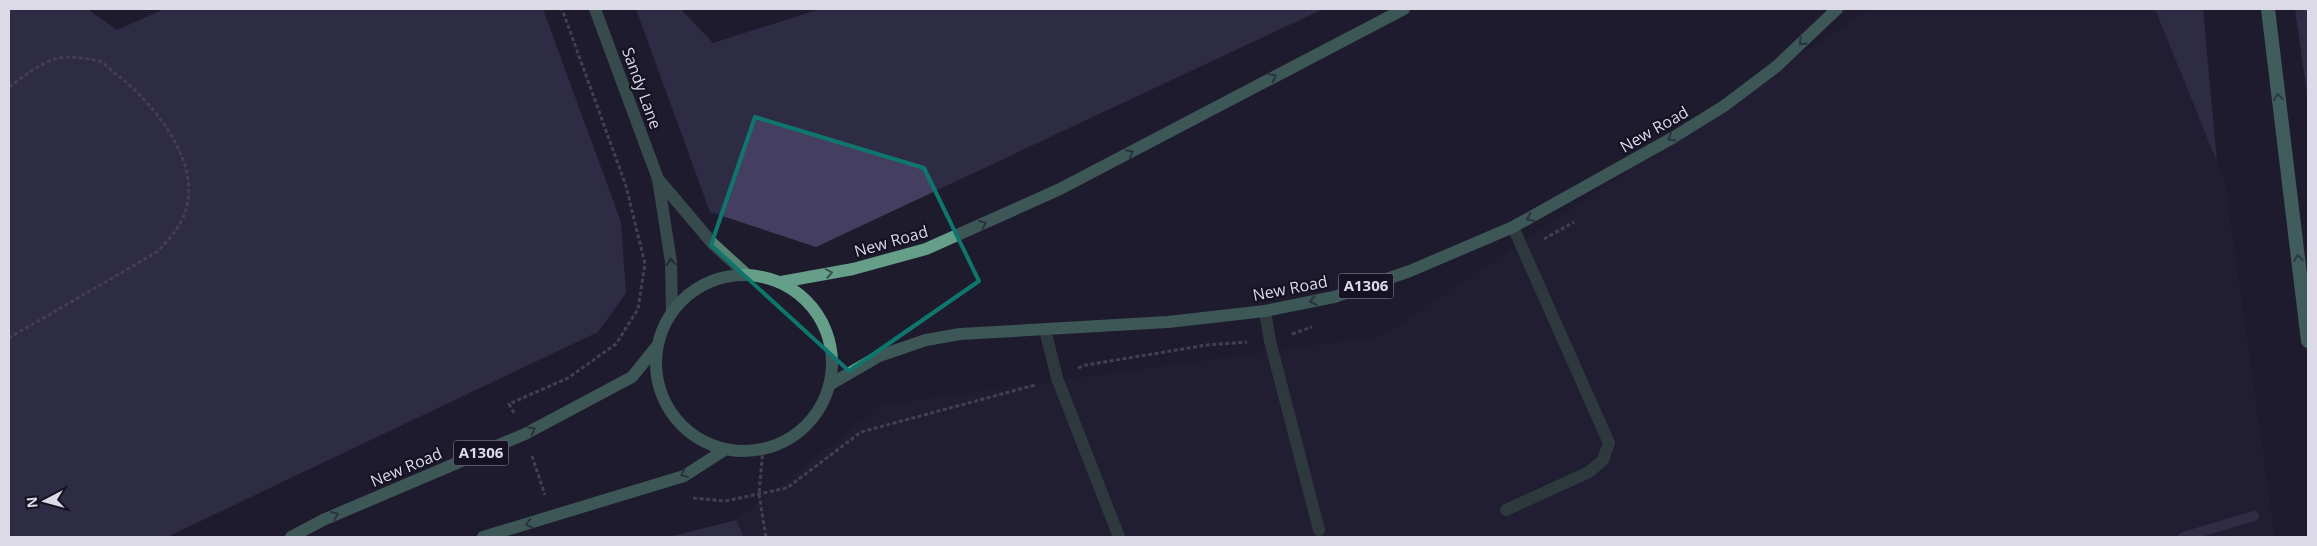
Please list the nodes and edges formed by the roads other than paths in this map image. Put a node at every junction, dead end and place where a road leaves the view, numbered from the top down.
1 (595, 9) edge
2 (1404, 9) edge
3 (1837, 9) edge
4 (2268, 9) edge
5 (658, 179) junction
6 (1513, 227) junction
7 (746, 274) junction
8 (782, 282) junction
9 (672, 310) junction
10 (1265, 312) junction
11 (1045, 330) junction
12 (2308, 341) edge
13 (657, 346) junction
14 (829, 385) junction
15 (726, 449) junction
16 (1506, 510) dead end
17 (1319, 530) dead end
18 (291, 537) edge
19 (483, 537) edge
20 (1119, 537) edge

1 - 5 main road, Sandy Lane
8 -> 2 main road, New Road
3 -> 6 main road, New Road / A1306
12 -> 4 highway
5 - 7 main road, Sandy Lane
9 -> 5 main road, Sandy Lane
6 -> 10 main road, New Road / A1306
6 - 16 lane
7 - 8 main road
7 - 9 main road
8 - 14 main road
9 - 13 main road
10 - 11 main road, New Road / A1306
10 - 17 lane
11 - 14 main road, New Road / A1306
11 - 20 lane
13 - 15 main road
18 -> 13 main road, New Road / A1306
14 - 15 main road
15 -> 19 main road

